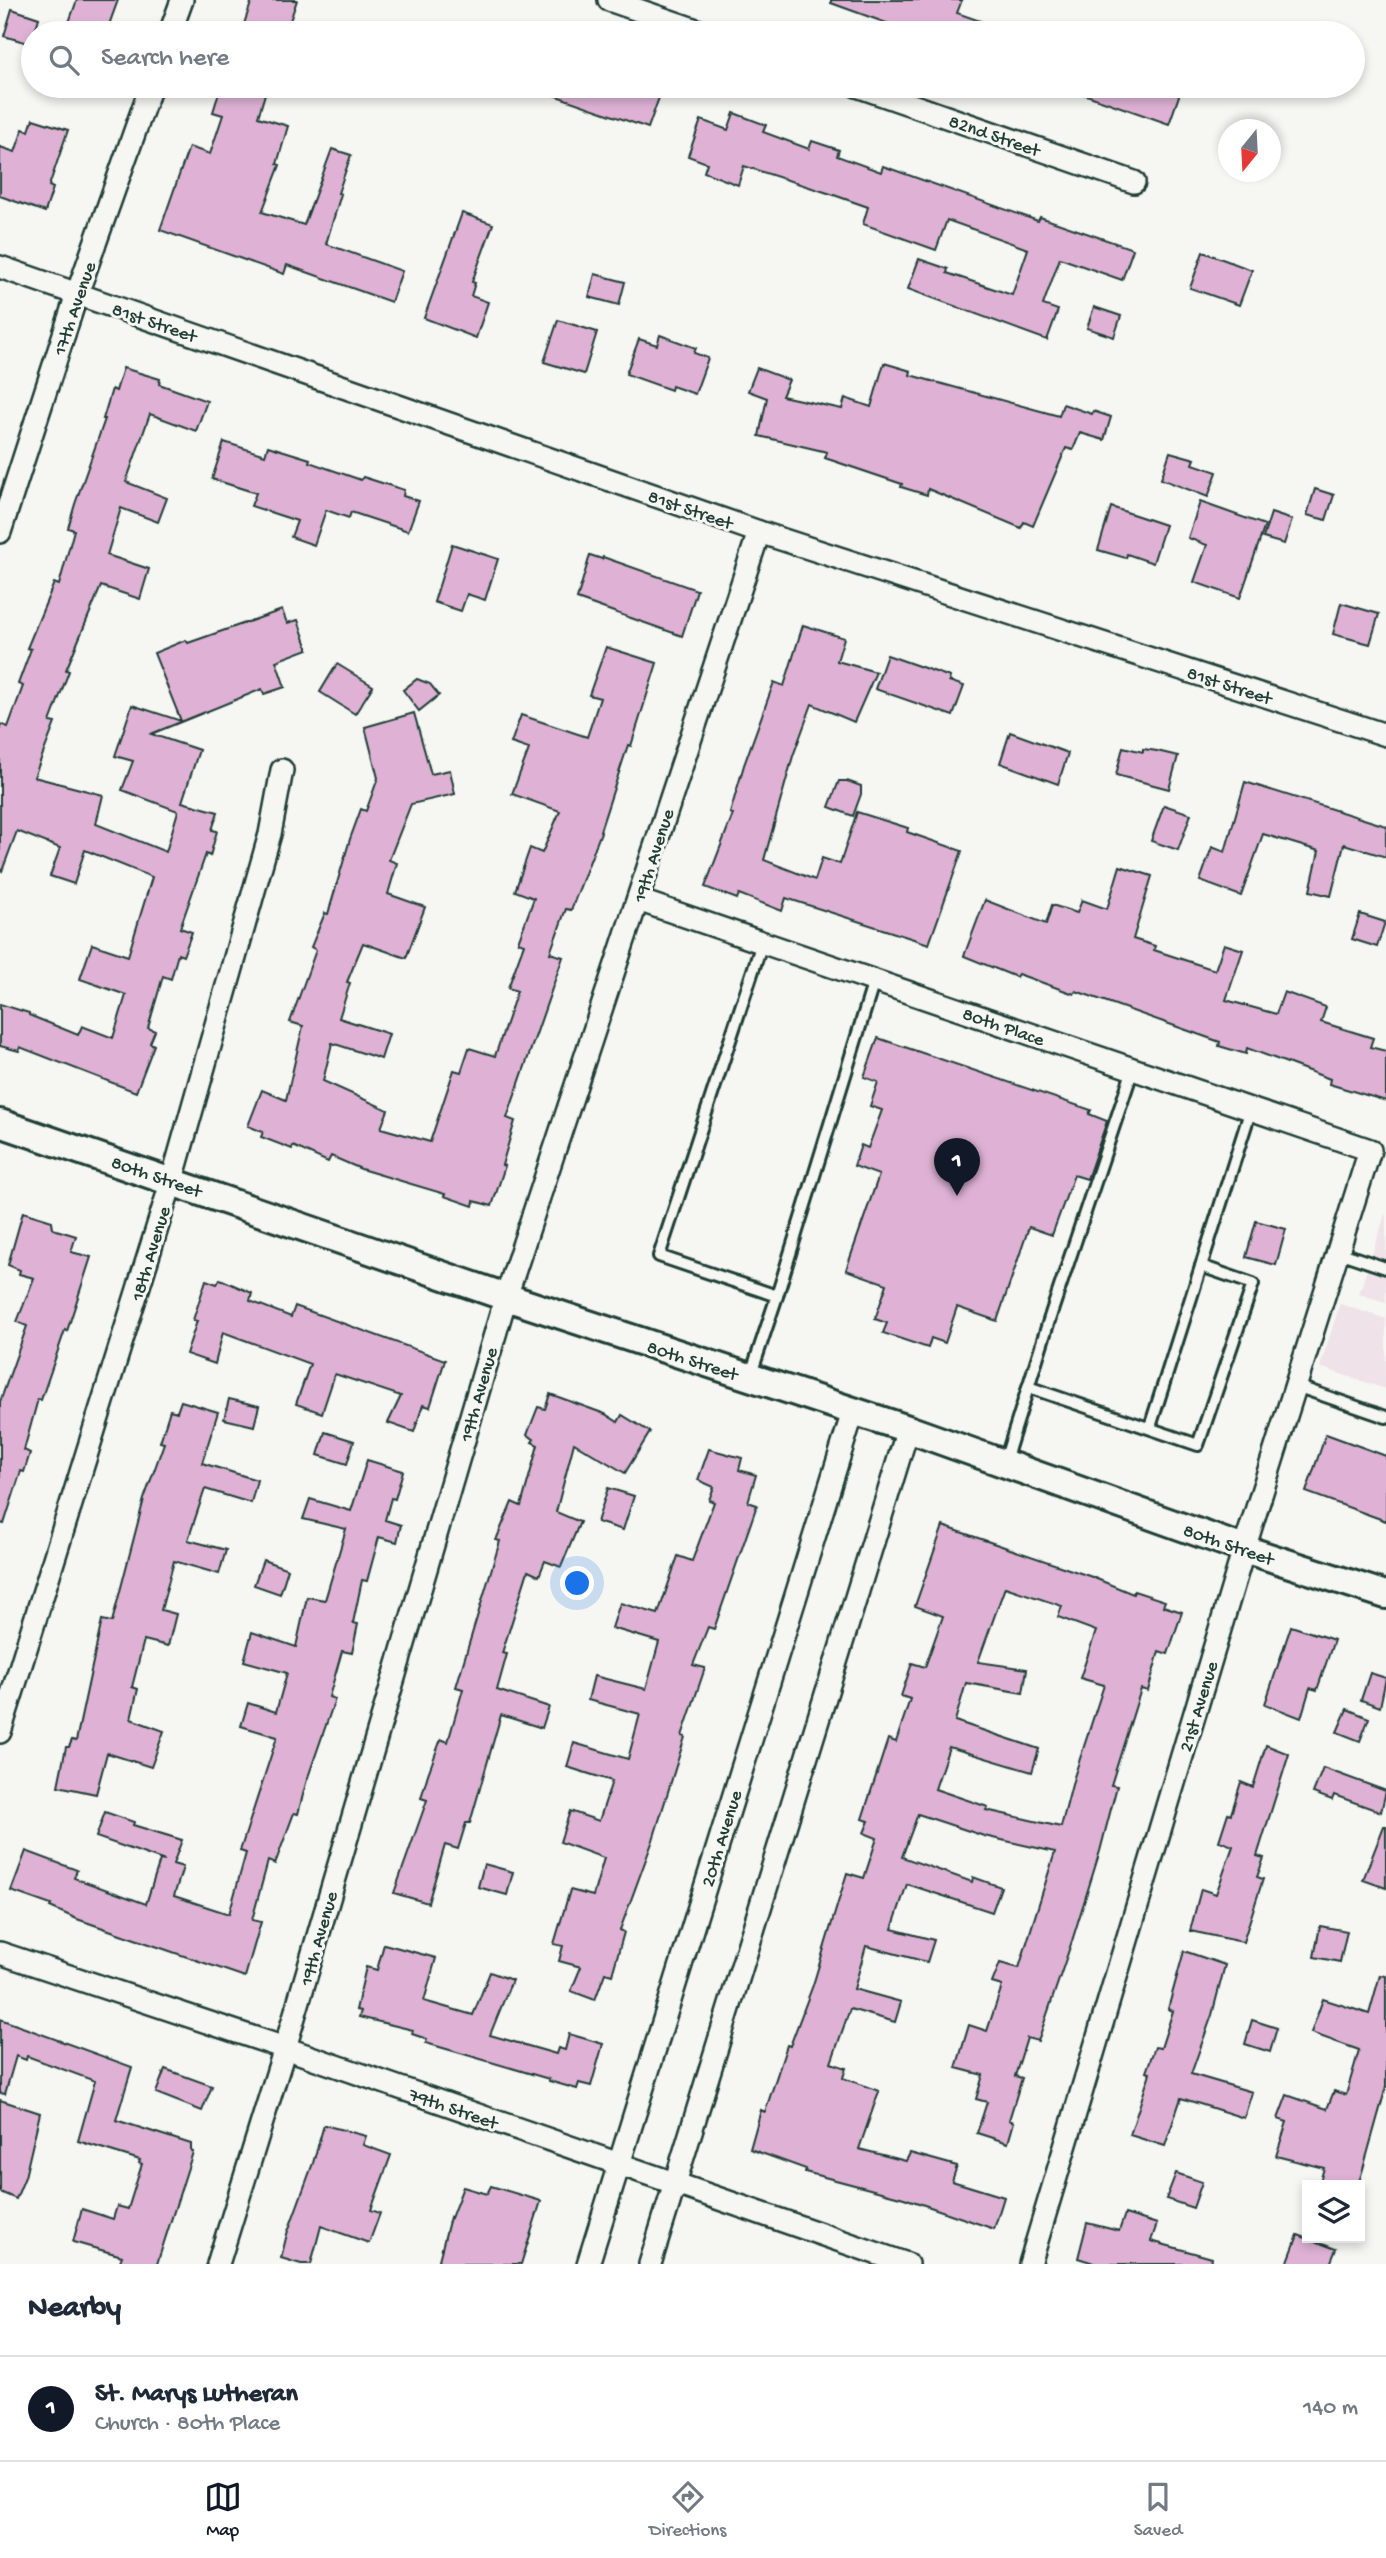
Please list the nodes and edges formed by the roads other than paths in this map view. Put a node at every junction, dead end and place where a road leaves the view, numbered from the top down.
1 (182, 0) edge
2 (609, 0) edge
3 (174, 21) edge
4 (670, 21) edge
5 (147, 98) edge
6 (892, 98) edge
7 (1134, 182) dead end
8 (0, 267) edge
9 (77, 294) junction
10 (0, 532) edge
11 (759, 532) junction
12 (1386, 735) edge
13 (282, 770) dead end
14 (638, 900) junction
15 (762, 943) junction
16 (874, 981) junction
17 (1133, 1069) junction
18 (1251, 1109) junction
19 (0, 1123) edge
20 (1370, 1150) joint
21 (172, 1180) junction
22 (1338, 1252) junction
23 (1201, 1266) junction
24 (1386, 1268) edge
25 (777, 1296) junction
26 (506, 1297) junction
27 (750, 1377) junction
28 (1296, 1386) junction
29 (1028, 1387) junction
30 (853, 1412) junction
31 (1386, 1417) edge
32 (1150, 1427) junction
33 (908, 1429) junction
34 (1004, 1464) junction
35 (1244, 1549) junction
36 (1386, 1595) edge
37 (0, 1732) edge
38 (0, 1953) edge
39 (285, 2048) junction
40 (618, 2165) junction
41 (674, 2185) junction
42 (218, 2264) edge
43 (588, 2264) edge
44 (650, 2264) edge
45 (907, 2264) edge
46 (1030, 2264) edge

1 - 3 street
2 - 4 street
5 - 9 street, 17th Avenue
6 - 7 street, 82nd Street
8 - 9 street, 81st Street
9 - 10 street, 17th Avenue
9 - 11 street, 81st Street
11 - 12 street, 81st Street
11 - 14 street, 19th Avenue
13 - 21 street, 18th Avenue
14 - 15 street, 80th Place
14 - 26 street, 19th Avenue
15 - 16 street, 80th Place
15 - 25 lane
16 - 17 street, 80th Place
16 - 25 lane
17 - 18 street, 80th Place
17 - 29 lane
18 - 20 street, 80th Place
18 - 23 lane
19 - 21 street, 80th Street
20 - 22 street, 21st Avenue
21 - 26 street, 80th Street
21 - 37 street, 18th Avenue
22 - 24 lane
22 - 28 street, 21st Avenue
23 - 32 lane
23 - 32 lane
25 - 27 lane
26 - 27 street, 80th Street
26 - 39 street, 19th Avenue
27 - 30 street, 80th Street
28 - 31 lane
28 - 35 street, 21st Avenue
29 - 32 lane
29 - 34 lane
30 - 33 street, 80th Street
30 - 40 street, 20th Avenue
33 - 34 street, 80th Street
33 - 41 street
34 - 35 street, 80th Street
35 - 36 street, 80th Street
35 - 46 street, 21st Avenue
38 - 39 street, 79th Street
39 - 40 street, 79th Street
39 - 42 street, 19th Avenue
40 - 41 street, 79th Street
40 - 43 street, 20th Avenue
41 - 44 street
41 - 45 street, 79th Street

